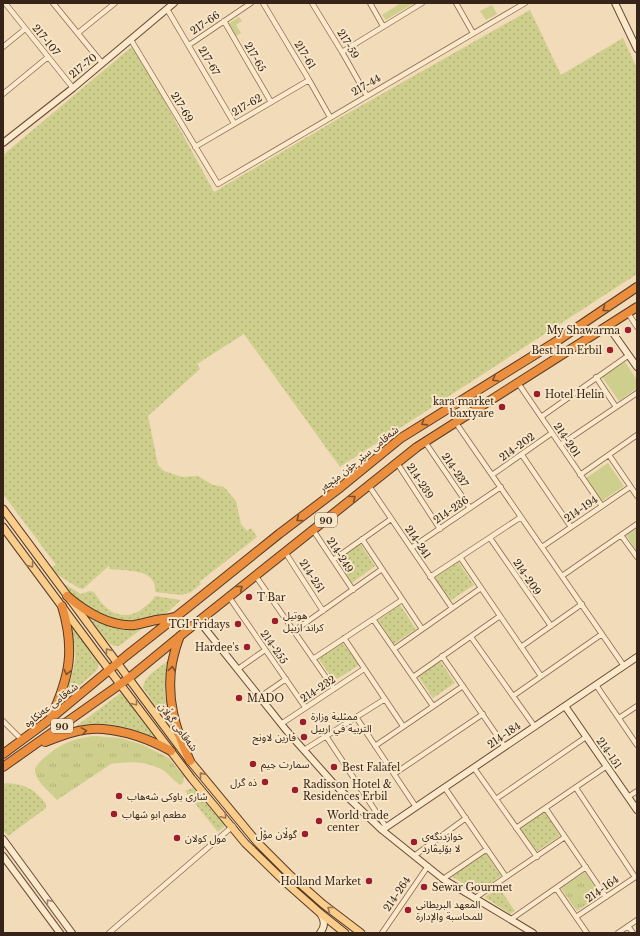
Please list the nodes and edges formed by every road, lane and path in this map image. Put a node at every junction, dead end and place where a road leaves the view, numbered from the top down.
1 (5, 3) edge
2 (115, 3) edge
3 (173, 3) edge
4 (251, 3) edge
5 (263, 3) edge
6 (312, 3) edge
7 (370, 3) edge
8 (422, 3) edge
9 (456, 3) edge
10 (513, 3) edge
11 (525, 3) edge
12 (615, 3) edge
13 (56, 4) edge
14 (516, 8) junction
15 (167, 9) junction
16 (224, 21) junction
17 (383, 26) junction
18 (25, 28) junction
19 (78, 32) junction
20 (473, 33) junction
21 (131, 40) junction
22 (189, 45) junction
23 (3, 47) edge
24 (637, 49) edge
25 (342, 52) junction
26 (48, 57) junction
27 (102, 63) junction
28 (309, 80) junction
29 (73, 88) junction
30 (3, 94) edge
31 (366, 96) junction
32 (271, 102) junction
33 (330, 117) junction
34 (234, 123) junction
35 (3, 141) edge
36 (195, 147) junction
37 (218, 184) joint
38 (637, 287) edge
39 (637, 307) edge
40 (628, 313) junction
41 (608, 326) junction
42 (637, 327) edge
43 (558, 341) junction
44 (541, 351) junction
45 (566, 353) junction
46 (629, 355) junction
47 (546, 365) junction
48 (637, 366) edge
49 (596, 377) junction
50 (518, 383) junction
51 (637, 393) edge
52 (616, 407) junction
53 (541, 417) junction
54 (456, 423) junction
55 (552, 434) junction
56 (637, 435) edge
57 (425, 442) junction
58 (560, 445) junction
59 (522, 455) junction
60 (609, 455) junction
61 (397, 463) junction
62 (492, 475) junction
63 (580, 475) junction
64 (369, 486) junction
65 (501, 487) junction
66 (630, 487) junction
67 (637, 496) edge
68 (602, 506) junction
69 (470, 508) junction
70 (3, 509) edge
71 (521, 517) junction
72 (391, 519) junction
73 (637, 524) edge
74 (3, 527) edge
75 (571, 527) junction
76 (440, 529) junction
77 (313, 530) junction
78 (621, 535) junction
79 (490, 538) junction
80 (362, 539) junction
81 (542, 547) junction
82 (411, 548) junction
83 (285, 552) junction
84 (460, 557) junction
85 (637, 557) edge
86 (333, 560) junction
87 (382, 569) junction
88 (255, 576) junction
89 (562, 576) junction
90 (430, 577) junction
91 (482, 588) junction
92 (353, 590) junction
93 (67, 596) junction
94 (229, 597) junction
95 (402, 600) junction
96 (582, 604) junction
97 (62, 606) junction
98 (452, 608) junction
99 (323, 611) junction
100 (500, 616) junction
101 (176, 617) junction
102 (373, 619) junction
103 (199, 621) junction
104 (550, 626) junction
105 (422, 629) junction
106 (294, 631) junction
107 (185, 632) junction
108 (602, 634) junction
109 (471, 637) junction
110 (344, 638) junction
111 (521, 647) junction
112 (394, 649) junction
113 (265, 650) junction
114 (442, 656) junction
115 (637, 657) edge
116 (313, 659) junction
117 (118, 664) junction
118 (624, 666) junction
119 (238, 669) junction
120 (364, 669) junction
121 (110, 670) junction
122 (541, 676) junction
123 (413, 677) junction
124 (129, 678) junction
125 (286, 679) junction
126 (121, 684) junction
127 (596, 685) junction
128 (463, 686) junction
129 (334, 689) junction
130 (512, 696) junction
131 (260, 697) junction
132 (385, 699) junction
133 (432, 706) junction
134 (565, 706) junction
135 (637, 706) edge
136 (306, 707) junction
137 (483, 714) junction
138 (356, 717) junction
139 (618, 718) junction
140 (49, 720) junction
141 (3, 721) edge
142 (281, 724) junction
143 (403, 726) junction
144 (535, 727) junction
145 (326, 736) junction
146 (586, 737) junction
147 (22, 740) junction
148 (637, 745) edge
149 (33, 746) junction
150 (375, 746) junction
151 (505, 747) junction
152 (304, 750) junction
153 (171, 751) junction
154 (3, 754) edge
155 (190, 761) junction
156 (606, 766) junction
157 (3, 767) edge
158 (474, 768) junction
159 (394, 774) junction
160 (445, 788) junction
161 (576, 788) junction
162 (637, 791) edge
163 (628, 797) junction
164 (496, 799) junction
165 (416, 807) junction
166 (546, 808) junction
167 (637, 810) edge
168 (466, 818) junction
169 (233, 826) junction
170 (516, 828) junction
171 (384, 829) junction
172 (565, 837) junction
173 (3, 839) edge
174 (487, 849) junction
175 (3, 856) edge
176 (414, 856) junction
177 (537, 857) junction
178 (428, 866) junction
179 (586, 867) junction
180 (636, 876) edge
181 (506, 877) junction
182 (443, 879) junction
183 (556, 888) junction
184 (606, 897) junction
185 (475, 898) junction
186 (320, 913) junction
187 (576, 917) junction
188 (510, 920) junction
189 (637, 920) edge
190 (628, 926) junction
191 (60, 933) edge
192 (72, 933) edge
193 (109, 933) edge
194 (322, 933) edge
195 (336, 933) edge
196 (345, 933) edge
197 (361, 933) edge
198 (382, 933) edge
199 (533, 933) edge
200 (587, 933) edge
201 (618, 933) edge
202 (633, 933) edge

1 - 18 street, 217-107
2 - 19 street
3 - 15 street, 217-70
4 - 16 street, 217-66
5 - 28 street, 217-61
6 - 25 street, 217-59
7 - 17 street
8 - 17 street
9 - 20 street
10 - 14 street
11 - 14 street, 217-44
12 - 24 street
13 - 19 street
14 - 20 street, 217-44
15 - 21 street, 217-70
15 - 22 street, 217-67
16 - 22 street, 217-66
16 - 32 street, 217-65
17 - 25 street
18 - 23 street
18 - 26 street, 217-107
19 - 27 street
20 - 31 street, 217-44
21 - 27 street, 217-70
21 - 36 street, 217-69
22 - 34 street, 217-67
25 - 31 street, 217-59
26 - 29 street, 217-107
26 - 30 street
27 - 29 street, 217-70
28 - 32 street, 217-62
28 - 33 street, 217-61
29 - 35 street, 217-70
31 - 33 street, 217-44
32 - 34 street, 217-62
33 - 37 street, 217-44
34 - 36 street, 217-62
36 - 37 street, 217-69
38 -> 43 highway, شەقامی سێر جۆن مێجەر / 90
39 - 40 highway, 90
40 - 41 highway, 90
40 - 42 street
41 - 45 highway, 90
41 - 46 street
43 - 44 highway, شەقامی سێر جۆن مێجەر / 90
43 - 45 highway
44 - 47 highway
44 -> 101 highway, شەقامی سێر جۆن مێجەر / 90
45 - 47 highway, 90
46 - 48 street
46 - 49 street
47 - 50 highway, 90
49 - 52 street
49 - 53 street
50 - 53 street, 214-201
50 - 54 highway, 90
51 - 52 street
52 - 58 street
53 - 55 street, 214-201
54 - 57 highway, 90
54 - 62 street
55 - 58 street, 214-201
55 - 59 street, 214-202
56 - 60 street
57 - 61 highway, 90
57 - 69 street, 214-237
58 - 63 street, 214-201
59 - 62 street, 214-202
59 - 75 street
60 - 63 street
60 - 66 street
61 - 64 highway, 90
61 - 76 street, 214-239
62 - 65 street
63 - 68 street, 214-201
64 - 72 street, 214-241
77 -> 64 highway, 90
65 - 69 street, 214-236
65 - 71 street
66 - 67 street
66 - 68 street, 214-194
68 - 75 street, 214-194
69 - 76 street, 214-236
70 - 93 main road, شەقامی گوڵان
71 - 79 street
71 - 81 street
72 - 80 street
72 - 82 street, 214-241
73 - 78 street
74 -> 97 main road, شەقامی گوڵان
75 - 81 street, 214-194
76 - 82 street, 214-236
77 - 83 highway, 90
77 - 86 street, 214-249
78 - 85 street
78 - 89 street
79 - 84 street
79 - 104 street, 214-209
80 - 86 street
80 - 87 street
81 - 89 street
82 - 90 street, 214-241
83 - 88 highway, 90
83 - 99 street, 214-251
84 - 90 street
84 - 91 street
86 - 92 street, 214-249
87 - 92 street
87 - 95 street
94 -> 88 highway, 90
88 - 106 street
89 - 96 street
90 - 98 street, 214-241
91 - 98 street
91 - 100 street
92 - 99 street
93 - 101 highway
117 -> 93 main road, شەقامی گوڵان
94 - 103 highway, 90
94 - 113 street, 214-255
95 - 102 street
95 - 105 street
96 - 104 street
96 - 108 street
97 - 121 main road, شەقامی گوڵان
97 -> 140 highway
98 - 105 street
99 - 106 street
100 - 109 street
100 - 111 street
101 - 117 highway, شەقامی سێر جۆن مێجەر / 90
102 - 110 street
102 - 112 street
103 - 107 highway, 90
103 - 119 street
104 - 111 street
105 - 112 street
106 - 116 street
107 - 124 highway, 90
155 -> 107 highway
108 - 118 street
108 - 122 street
109 - 114 street
109 - 130 street
110 - 116 street
110 - 120 street
111 - 122 street
112 - 123 street
113 - 119 street
113 - 125 street, 214-255
114 - 123 street
114 - 128 street
115 - 118 street, 214-184
116 - 129 street
117 - 121 highway, شەقامی سێر جۆن مێجەر / 90
117 - 124 main road, شەقامی گوڵان
118 - 127 street, 214-184
119 - 131 street
120 - 129 street, 214-232
120 - 132 street
121 - 126 main road, شەقامی گوڵان
121 - 140 highway, شەقامی عەنکاوە / 90
122 - 130 street
123 - 133 street
124 - 126 highway, 90
124 - 155 main road, شەقامی گوڵان
125 - 131 street
125 - 136 street, 214-255
126 - 149 highway, 90
126 -> 153 main road, شەقامی گوڵان
127 - 134 street, 214-184
127 - 139 street
128 - 133 street
128 - 137 street
129 - 136 street, 214-232
130 - 144 street
131 - 142 street
132 - 138 street
132 - 143 street
133 - 143 street
134 - 144 street, 214-184
134 - 146 street, 214-151
135 - 139 street
136 - 142 street, 214-232
137 - 151 street
137 - 159 street
138 - 145 street
138 - 150 street
139 - 148 street
140 - 147 highway, شەقامی عەنکاوە / 90
141 - 147 street
142 - 152 street
143 - 150 street
144 - 151 street, 214-184
145 - 152 street
145 - 171 street
146 - 156 street, 214-151
146 - 164 street
147 - 154 highway, شەقامی عەنکاوە / 90
149 -> 153 highway
149 - 157 highway, 90
150 - 159 street
151 - 158 street, 214-184
152 - 171 street
153 -> 169 main road, شەقامی گوڵان
197 -> 155 main road, شەقامی گوڵان
156 - 161 street
156 - 163 street, 214-151
158 - 160 street, 214-184
158 - 164 street
159 - 165 street
160 - 165 street, 214-184
160 - 168 street
161 - 166 street
161 - 180 street
162 - 163 street
163 - 167 street, 214-151
164 - 170 street
165 - 171 street, 214-184
166 - 170 street
166 - 172 street
168 - 174 street
168 - 176 street
169 - 186 main road, شەقامی گوڵان
169 - 193 street
170 - 177 street
171 - 176 street
172 - 177 street
172 - 179 street
192 -> 173 street
174 - 181 street
174 - 182 street
175 - 191 street
176 - 178 street
177 - 181 street
178 - 182 street
178 - 198 street, 214-264
179 - 183 street
179 - 184 street
180 - 184 street, 214-164
181 - 185 street
182 - 185 street
183 - 187 street
183 - 188 street
184 - 187 street, 214-164
185 - 188 street
186 - 194 street
186 - 196 main road, شەقامی گوڵان
187 - 200 street
188 - 199 street
189 - 190 street
190 - 201 street
190 - 202 street
195 - 196 street

